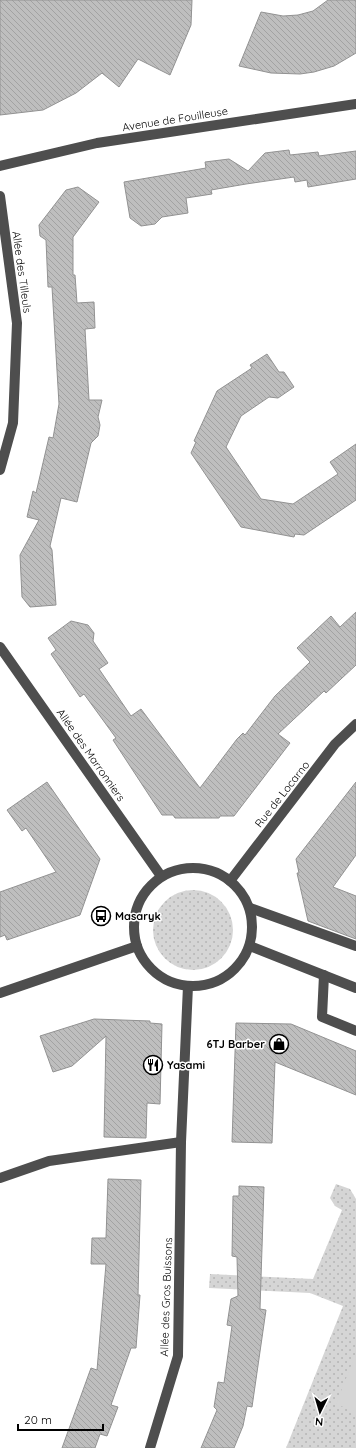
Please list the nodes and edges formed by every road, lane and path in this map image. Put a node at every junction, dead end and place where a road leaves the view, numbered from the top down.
1 (356, 104) edge
2 (0, 166) edge
3 (0, 196) edge
4 (0, 470) edge
5 (0, 648) edge
6 (356, 724) edge
7 (161, 876) junction
8 (230, 881) junction
9 (250, 908) junction
10 (137, 946) junction
11 (250, 946) junction
12 (356, 946) edge
13 (324, 975) junction
14 (188, 986) junction
15 (356, 988) edge
16 (0, 993) edge
17 (356, 1031) edge
18 (181, 1142) junction
19 (0, 1178) edge
20 (150, 1448) edge

1 - 2 street, Avenue de Fouilleuse
3 - 4 street, Allée des Tilleuls
5 - 7 street, Allée des Marronniers
6 - 8 street, Rue de Locarno
7 - 8 street
7 - 10 street
8 - 9 street
9 - 11 street
9 - 12 street
10 - 14 street
10 - 16 street
11 - 13 street
11 - 14 street
13 - 15 street
13 - 17 street
14 - 18 street, Allée des Gros Buissons
18 - 19 street
18 - 20 street, Allée des Gros Buissons

